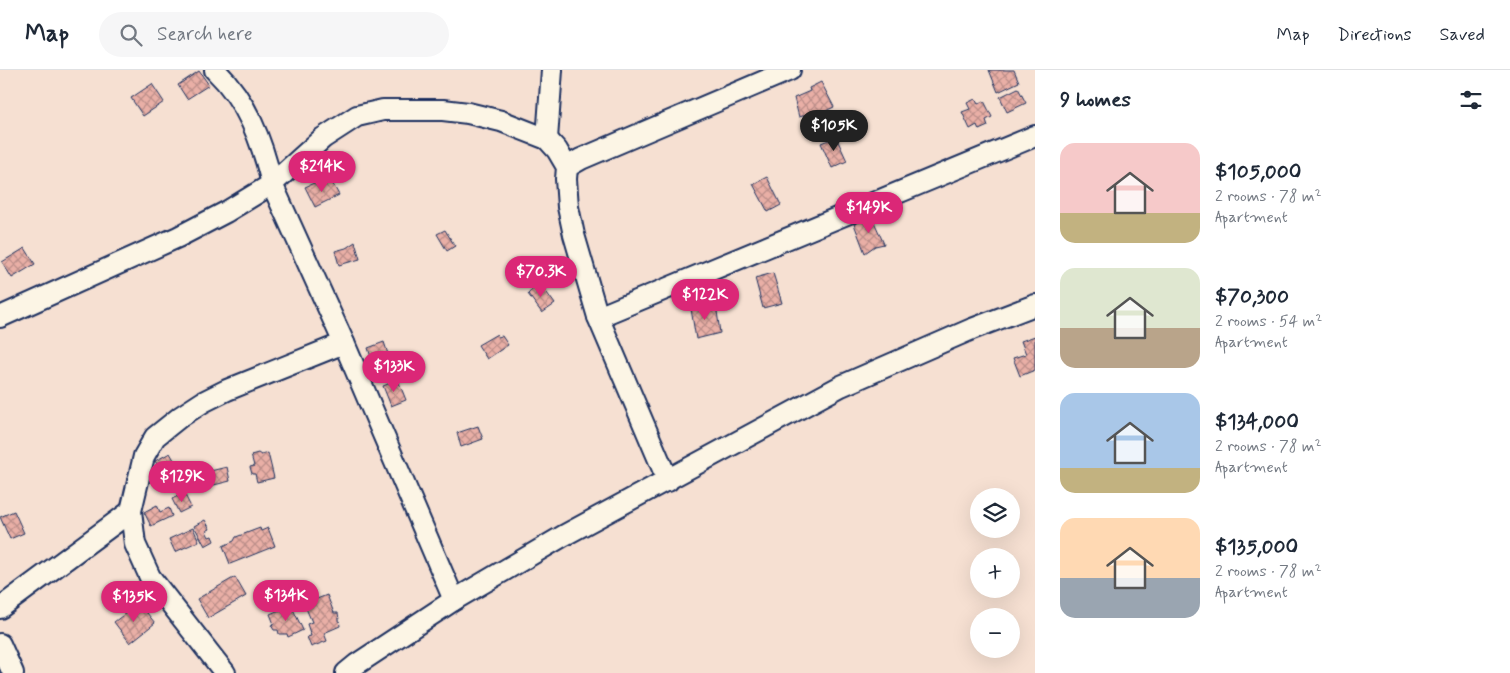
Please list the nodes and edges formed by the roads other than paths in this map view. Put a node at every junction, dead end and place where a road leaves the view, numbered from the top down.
1 (215, 70) edge
2 (552, 70) edge
3 (790, 70) edge
4 (754, 77) edge
5 (1035, 136) edge
6 (547, 139) junction
7 (567, 167) junction
8 (272, 184) junction
9 (1035, 305) edge
10 (0, 317) edge
11 (598, 317) junction
12 (344, 343) junction
13 (668, 481) junction
14 (131, 511) junction
15 (454, 600) junction
16 (0, 608) edge
17 (0, 644) edge
18 (13, 673) edge
19 (225, 673) edge
20 (346, 673) edge

1 - 8 street
2 - 6 street
3 - 4 street
4 - 7 street
5 - 11 street
6 - 7 street
6 - 8 street
7 - 11 street
8 - 10 street
8 - 12 street
9 - 13 street
11 - 13 street
12 - 14 street
12 - 15 street
13 - 15 street
14 - 16 street
14 - 19 street
15 - 20 street
17 - 18 street

